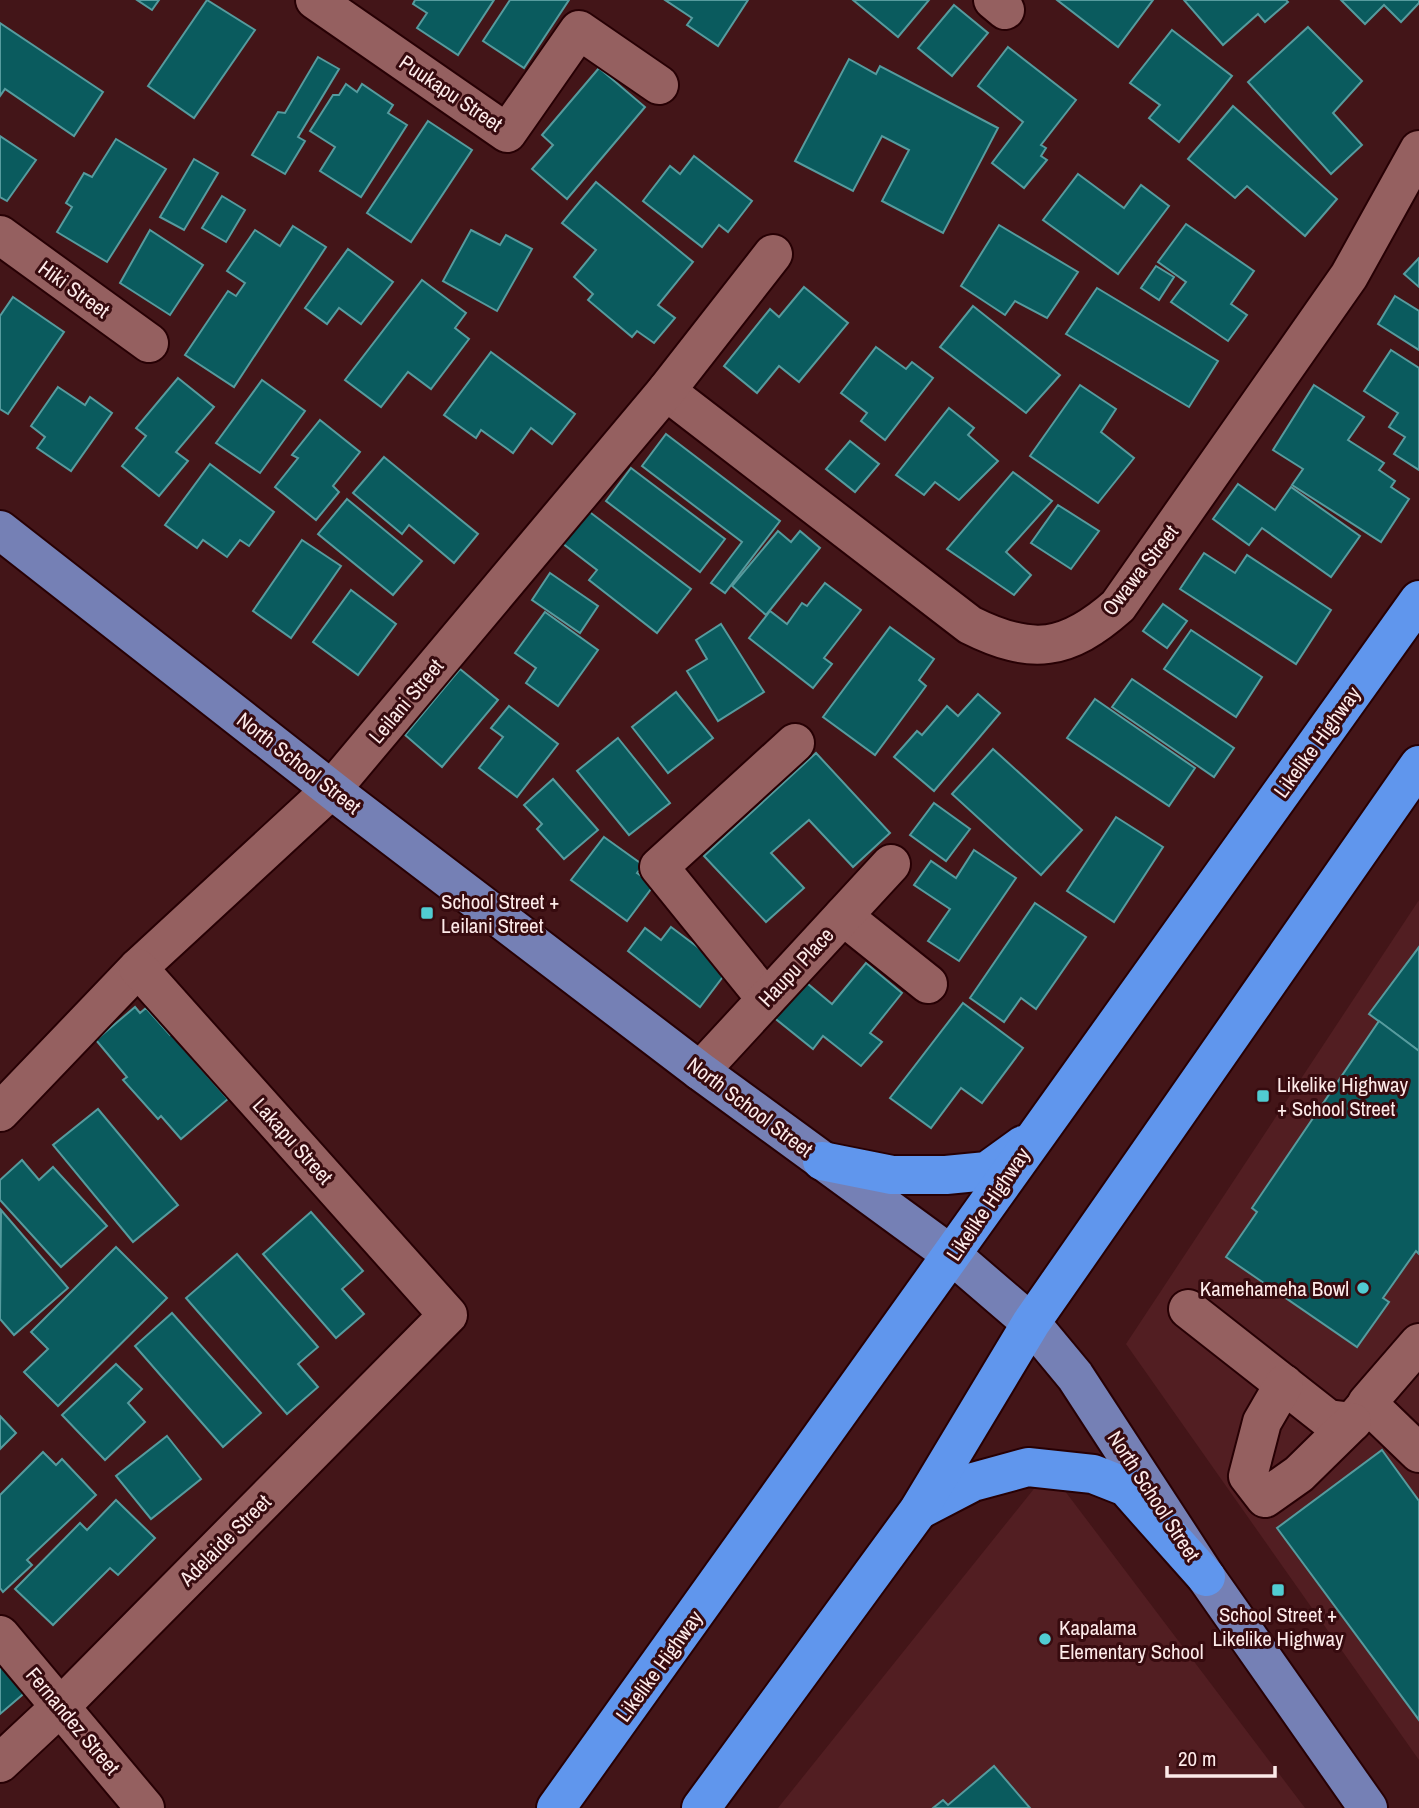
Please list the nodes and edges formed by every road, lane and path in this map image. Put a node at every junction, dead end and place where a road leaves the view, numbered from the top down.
1 (315, 0) edge
2 (659, 85) dead end
3 (1419, 150) edge
4 (0, 235) edge
5 (773, 254) dead end
6 (149, 343) dead end
7 (666, 391) junction
8 (0, 530) edge
9 (1419, 600) edge
10 (795, 743) dead end
11 (1419, 765) edge
12 (332, 789) junction
13 (891, 864) dead end
14 (842, 916) junction
15 (138, 968) junction
16 (928, 984) dead end
17 (766, 999) junction
18 (700, 1070) junction
19 (0, 1112) edge
20 (1034, 1138) junction
21 (822, 1161) junction
22 (953, 1256) junction
23 (1188, 1309) dead end
24 (448, 1315) joint
25 (1031, 1323) junction
26 (1419, 1343) edge
27 (1284, 1384) junction
28 (1360, 1413) junction
29 (1419, 1452) edge
30 (918, 1511) junction
31 (1206, 1577) junction
32 (0, 1635) edge
33 (61, 1706) junction
34 (0, 1763) edge
35 (145, 1808) edge
36 (556, 1808) edge
37 (701, 1808) edge
38 (1368, 1808) edge

1 - 2 street, Puukapu Street
3 - 7 street, Owawa Street
4 - 6 street, Hiki Street
5 - 7 street, Leilani Street
7 - 12 street, Leilani Street
8 - 12 main road, North School Street
9 - 20 highway, Likelike Highway
10 - 17 street
11 - 25 highway
12 - 15 street, Leilani Street
12 - 18 main road, North School Street
13 - 14 street, Haupu Place
14 - 16 street
14 - 17 street, Haupu Place
15 - 19 street, Leilani Street
15 - 24 street, Lakapu Street
17 - 18 street, Haupu Place
18 - 21 main road, North School Street
20 - 21 highway
20 - 22 highway, Likelike Highway
21 - 22 main road, North School Street
22 - 25 main road, North School Street
22 - 36 highway, Likelike Highway
23 - 27 street
24 - 33 street, Adelaide Street
25 - 30 highway
25 - 31 main road, North School Street
26 - 28 street
27 - 28 street
27 - 28 street
28 - 29 street
30 - 31 highway
30 - 37 highway
31 - 38 main road, North School Street
32 - 33 street, Fernandez Street
33 - 34 street, Adelaide Street
33 - 35 street, Fernandez Street

